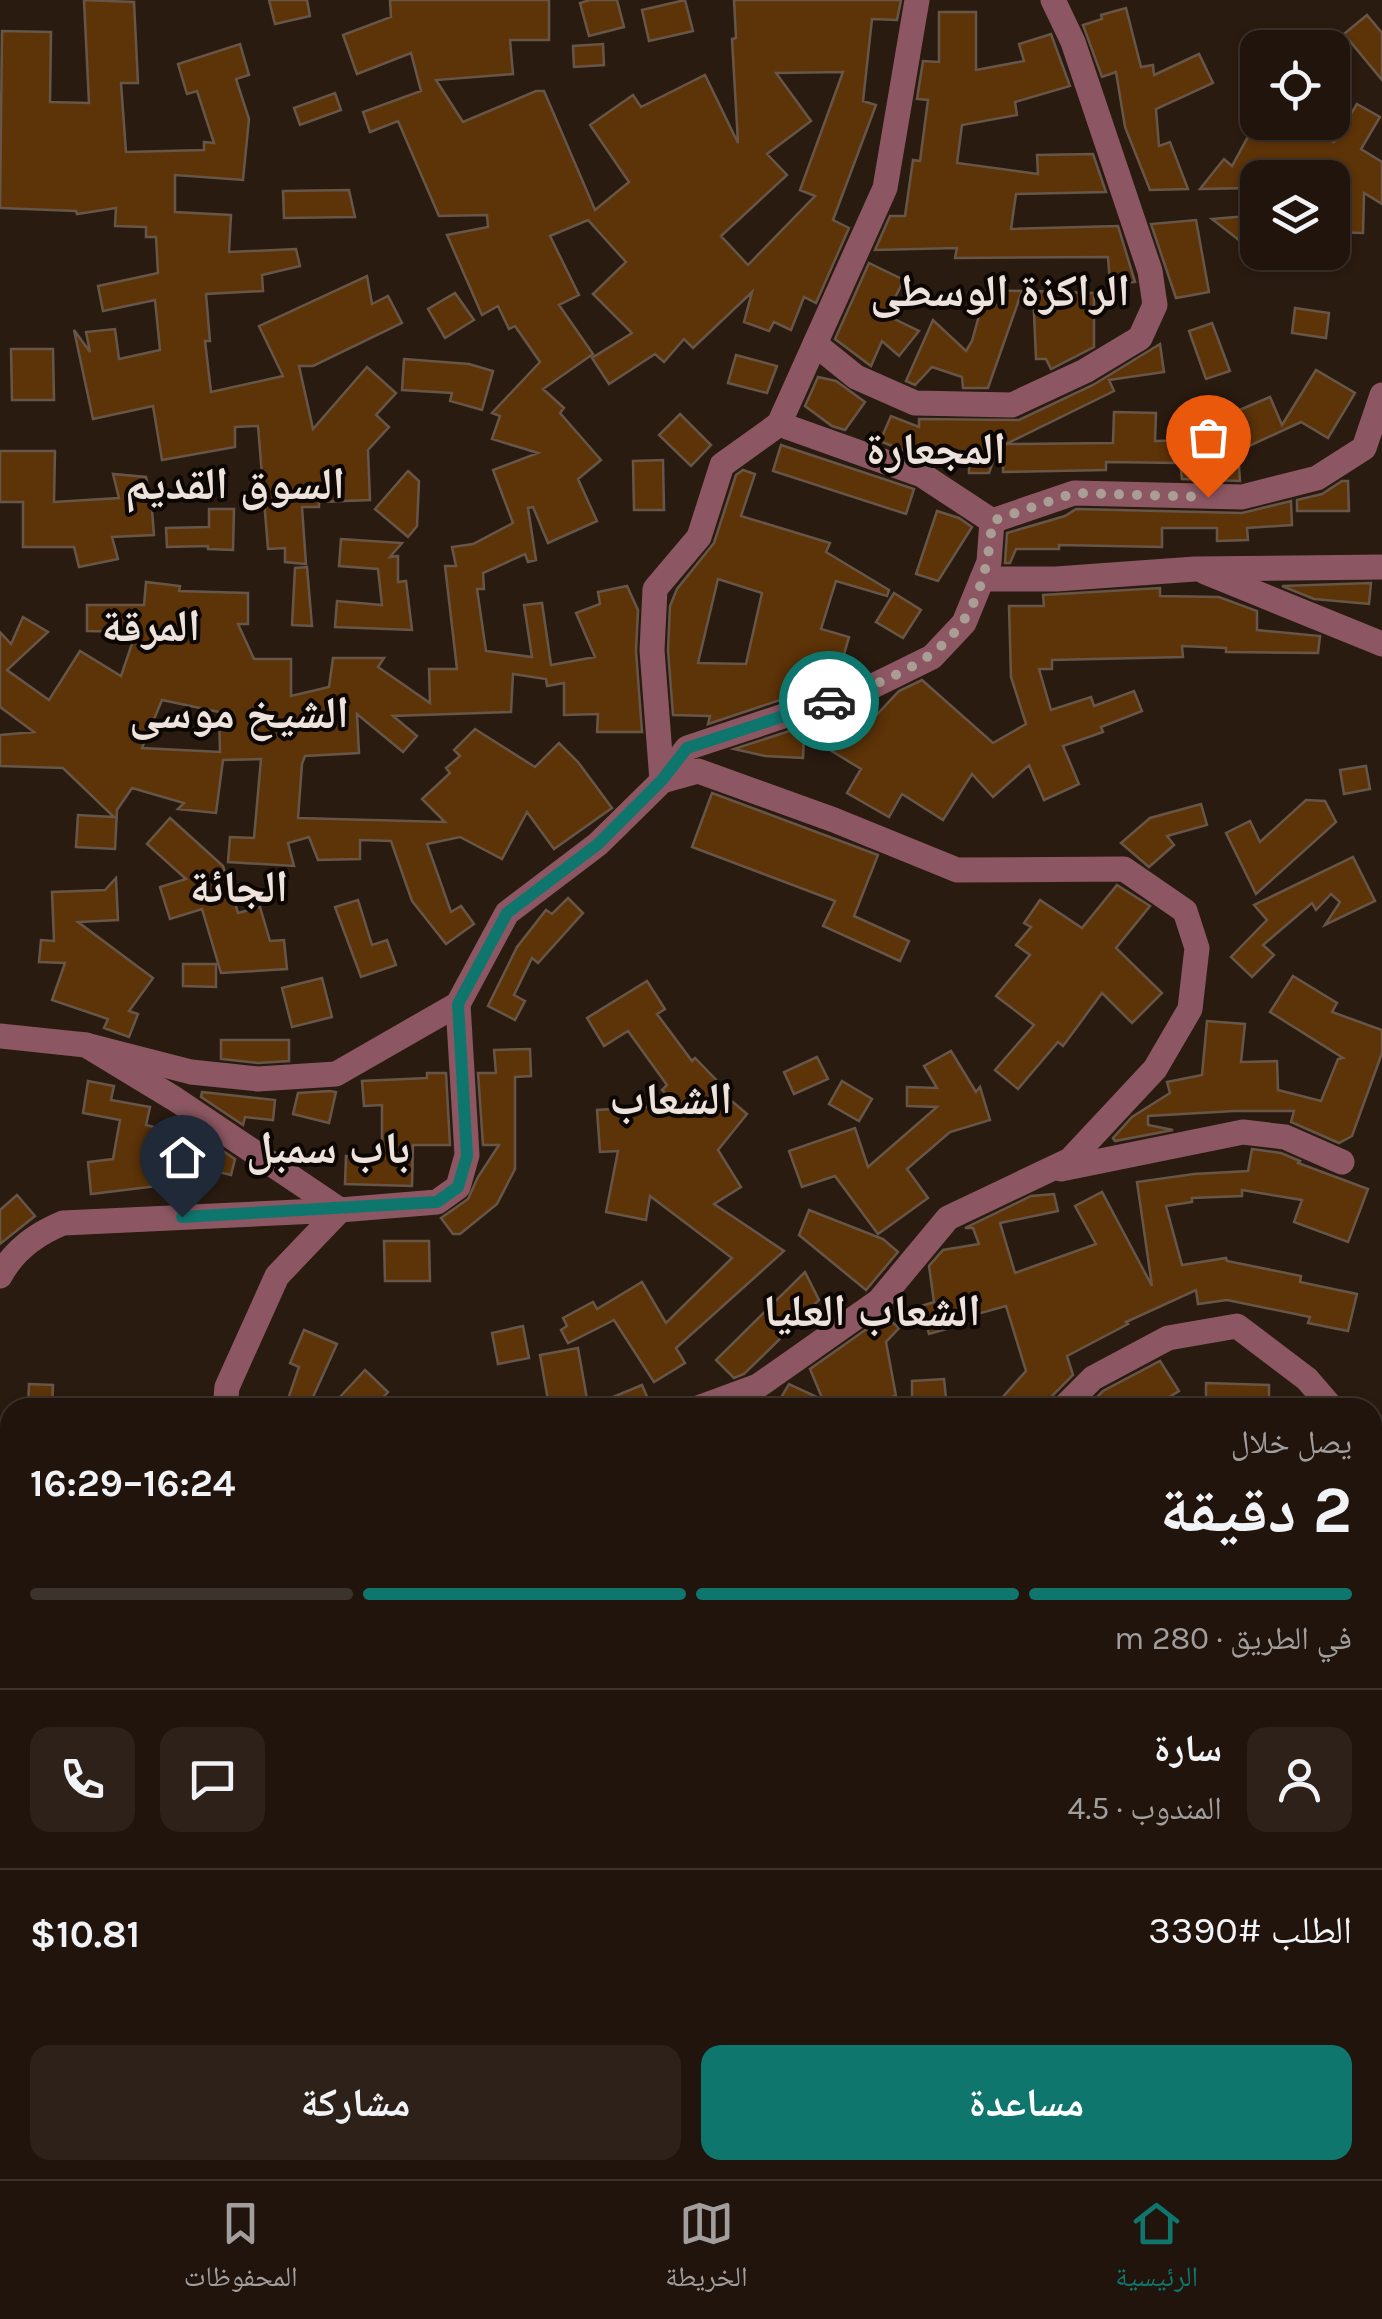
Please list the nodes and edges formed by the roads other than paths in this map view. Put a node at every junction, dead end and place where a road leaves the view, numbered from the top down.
1 (917, 0) edge
2 (1052, 0) edge
3 (815, 344) junction
4 (1382, 395) edge
5 (778, 424) junction
6 (992, 521) junction
7 (1382, 567) edge
8 (1195, 568) junction
9 (982, 580) junction
10 (1382, 644) edge
11 (662, 780) junction
12 (458, 1004) junction
13 (0, 1036) edge
14 (86, 1046) junction
15 (1342, 1162) dead end
16 (1042, 1173) junction
17 (340, 1210) junction
18 (0, 1276) edge
19 (229, 1398) edge
20 (725, 1398) edge
21 (1073, 1398) edge
22 (1323, 1398) edge
23 (0, 1504) edge
24 (0, 1534) edge

1 - 3 street
2 - 3 street
3 - 5 street
4 - 6 street
5 - 6 street
5 - 11 street
6 - 9 street
7 - 8 street
8 - 9 street
8 - 10 street
9 - 11 street
11 - 12 street
11 - 16 street
12 - 14 street
12 - 17 street
13 - 14 street
14 - 17 street
15 - 16 street
16 - 20 street
17 - 18 street
17 - 19 street
21 - 22 street
23 - 24 street

